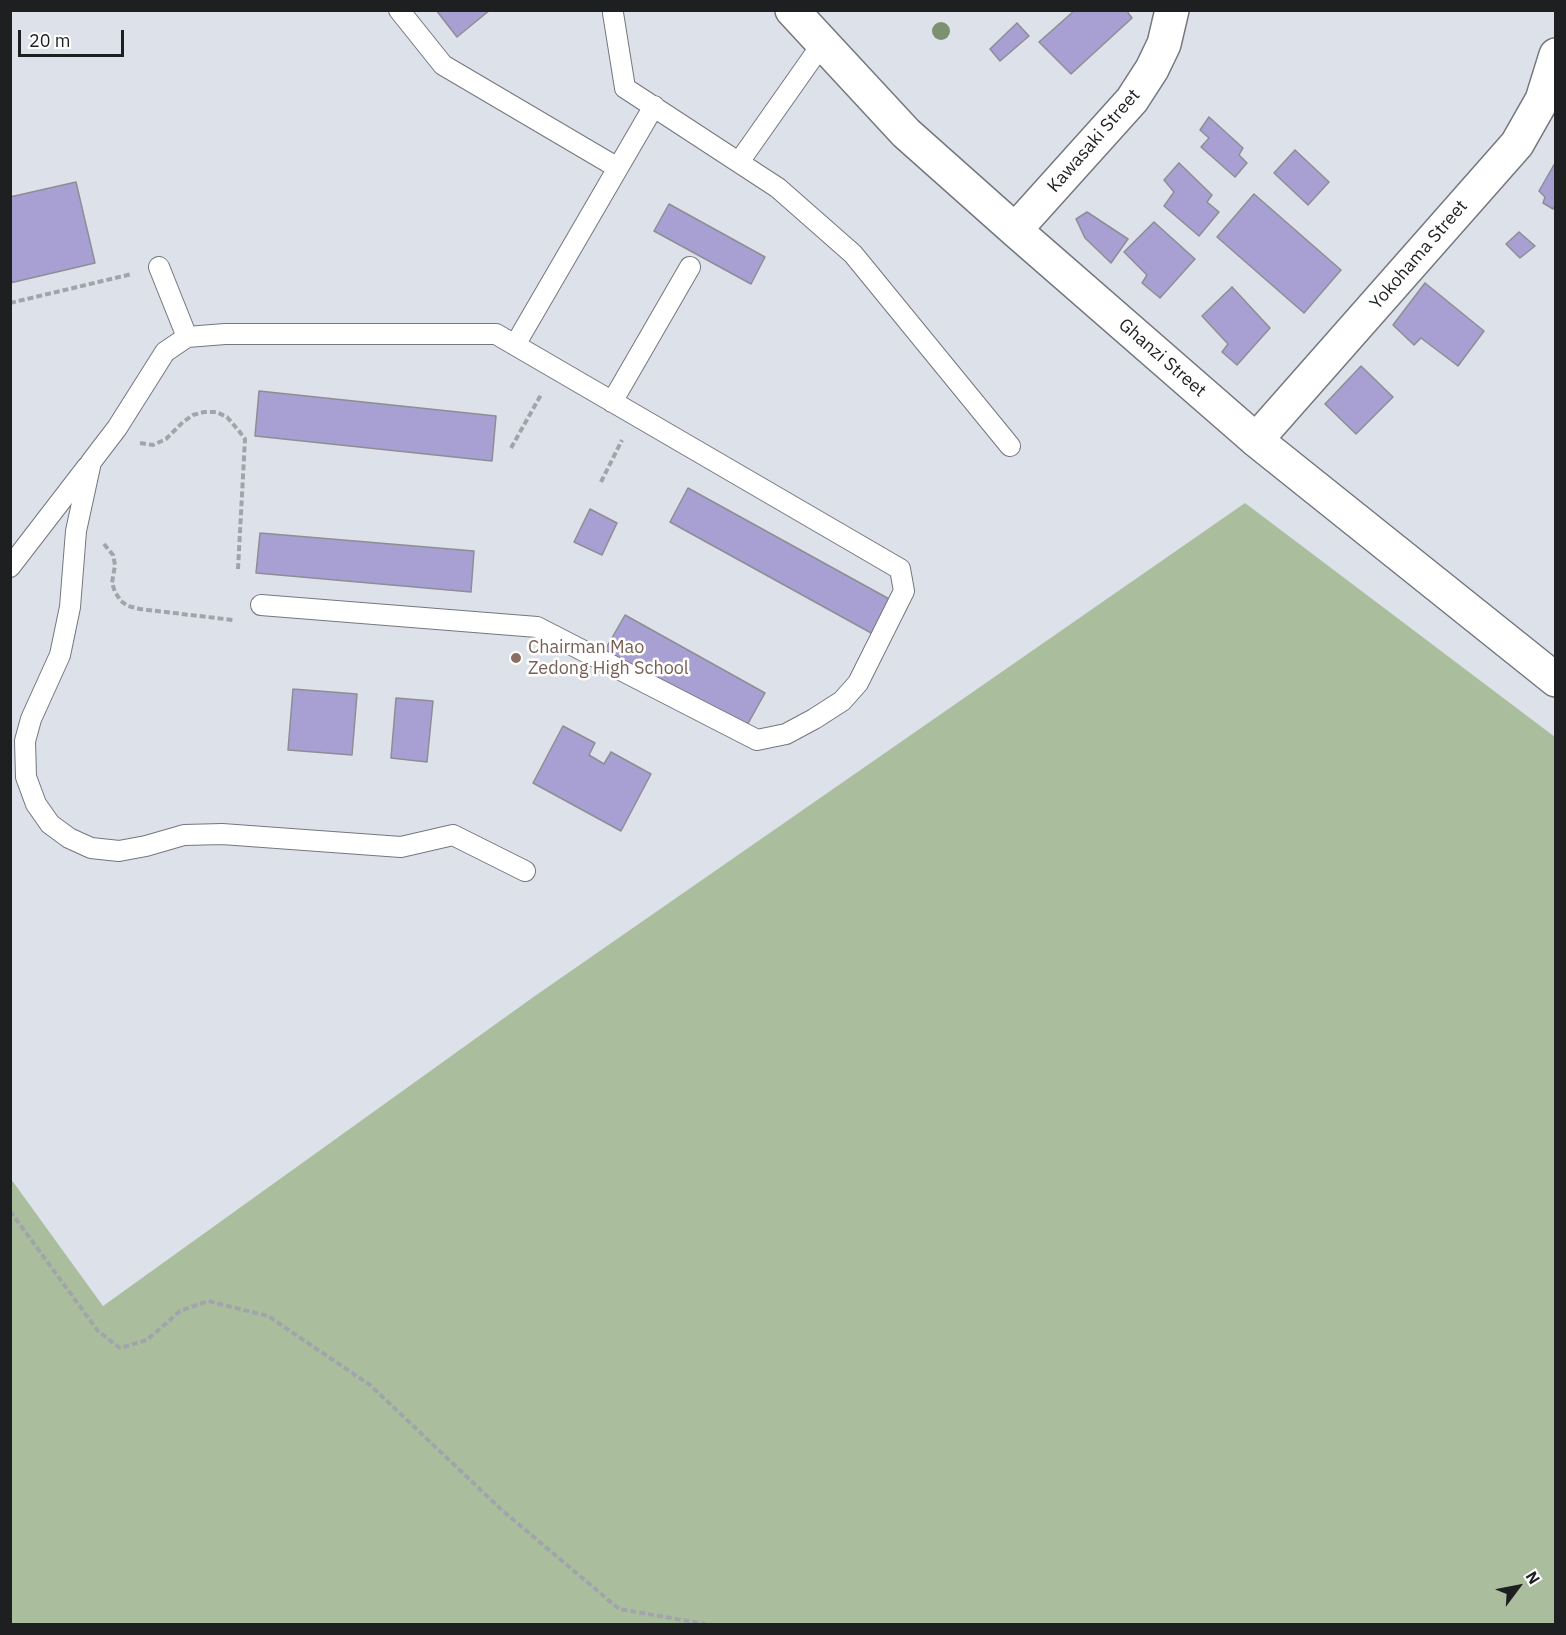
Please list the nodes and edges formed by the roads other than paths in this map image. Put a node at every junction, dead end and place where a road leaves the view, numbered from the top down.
1 (399, 10) edge
2 (792, 10) edge
3 (1172, 10) edge
4 (613, 13) dead end
5 (822, 44) junction
6 (1556, 55) edge
7 (654, 106) junction
8 (739, 162) junction
9 (618, 168) junction
10 (1016, 230) junction
11 (159, 267) road end
12 (690, 267) dead end
13 (187, 337) junction
14 (515, 345) junction
15 (612, 402) junction
16 (1256, 440) junction
17 (1010, 446) dead end
18 (91, 462) junction
19 (10, 567) edge
20 (261, 605) dead end
21 (1556, 680) edge
22 (525, 872) dead end

1 - 9 lane
2 - 5 street, Ghanzi Street
3 - 10 street, Kawasaki Street
4 - 7 lane
5 - 8 lane
5 - 10 street, Ghanzi Street
6 - 16 street, Yokohama Street
7 - 8 lane
7 - 9 lane
8 - 17 lane
9 - 14 lane
10 - 16 street, Ghanzi Street
11 - 13 lane
12 - 15 lane
13 - 14 lane
13 - 18 lane
14 - 15 lane
15 - 20 lane
16 - 21 street, Ghanzi Street
18 - 19 lane
18 - 22 lane

